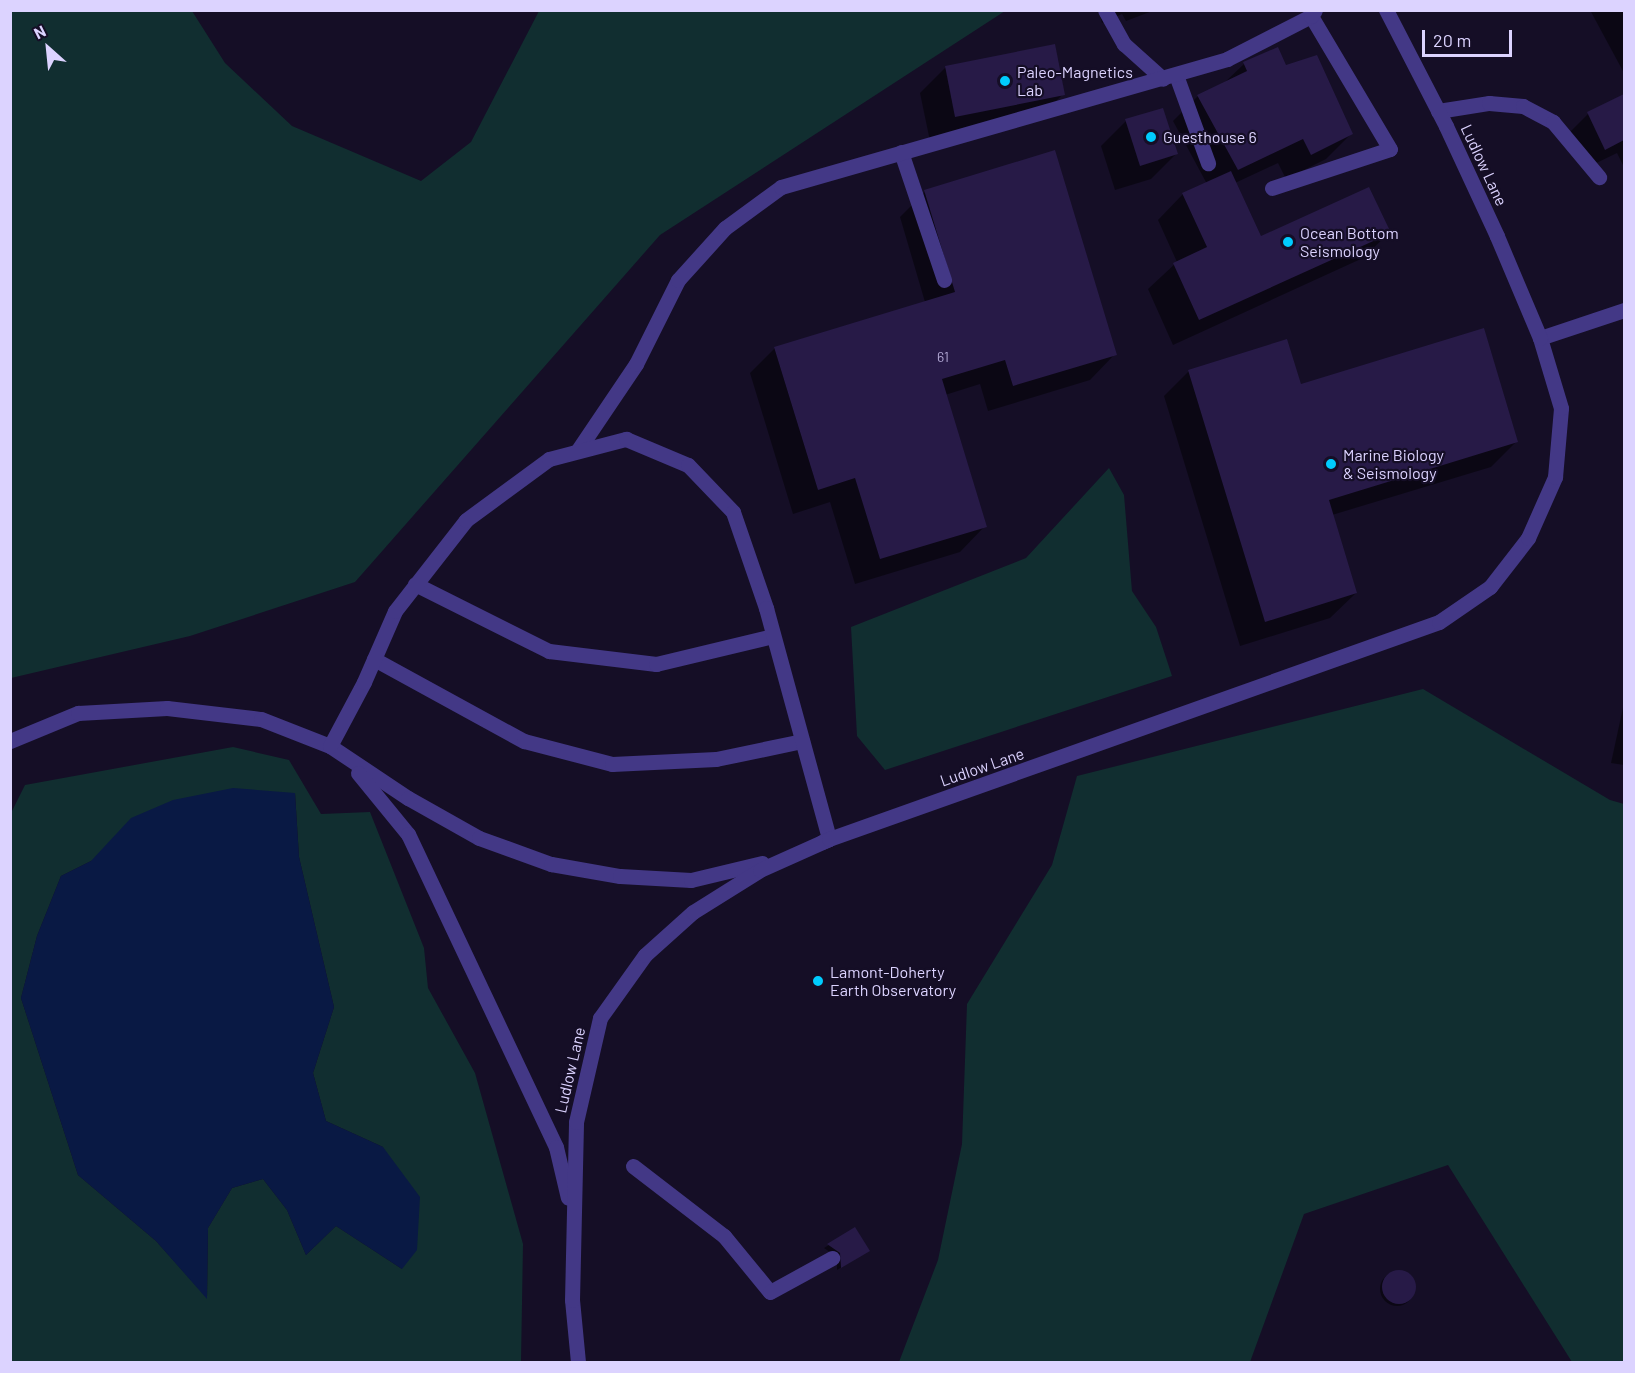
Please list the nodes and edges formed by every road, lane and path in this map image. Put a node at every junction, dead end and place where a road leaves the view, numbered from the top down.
1 (1105, 10) edge
2 (1386, 10) edge
3 (1313, 13) edge
4 (1170, 77) junction
5 (1438, 111) junction
6 (900, 152) junction
7 (1208, 163) dead end
8 (1599, 177) dead end
9 (1272, 188) dead end
10 (944, 280) dead end
11 (1624, 310) edge
12 (1540, 338) junction
13 (578, 450) junction
14 (416, 584) junction
15 (773, 636) junction
16 (374, 659) junction
17 (10, 741) edge
18 (802, 741) junction
19 (330, 746) junction
20 (829, 839) junction
21 (633, 1166) dead end
22 (572, 1215) junction
23 (832, 1258) dead end
24 (578, 1362) edge

1 - 4 lane
2 - 5 lane, Ludlow Lane
3 - 4 lane
3 - 9 lane
4 - 6 lane
4 - 7 lane
5 - 8 lane
5 - 12 lane, Ludlow Lane
6 - 10 lane
6 - 13 lane
11 - 12 lane
12 - 20 lane, Ludlow Lane
13 - 14 lane
13 - 15 lane
14 - 15 lane
14 - 16 lane
15 - 18 lane
16 - 18 lane
16 - 19 lane
17 - 19 lane
18 - 20 lane
19 - 20 lane
19 - 22 lane
20 - 22 lane, Ludlow Lane
21 - 23 lane
22 - 24 lane, Ludlow Lane

